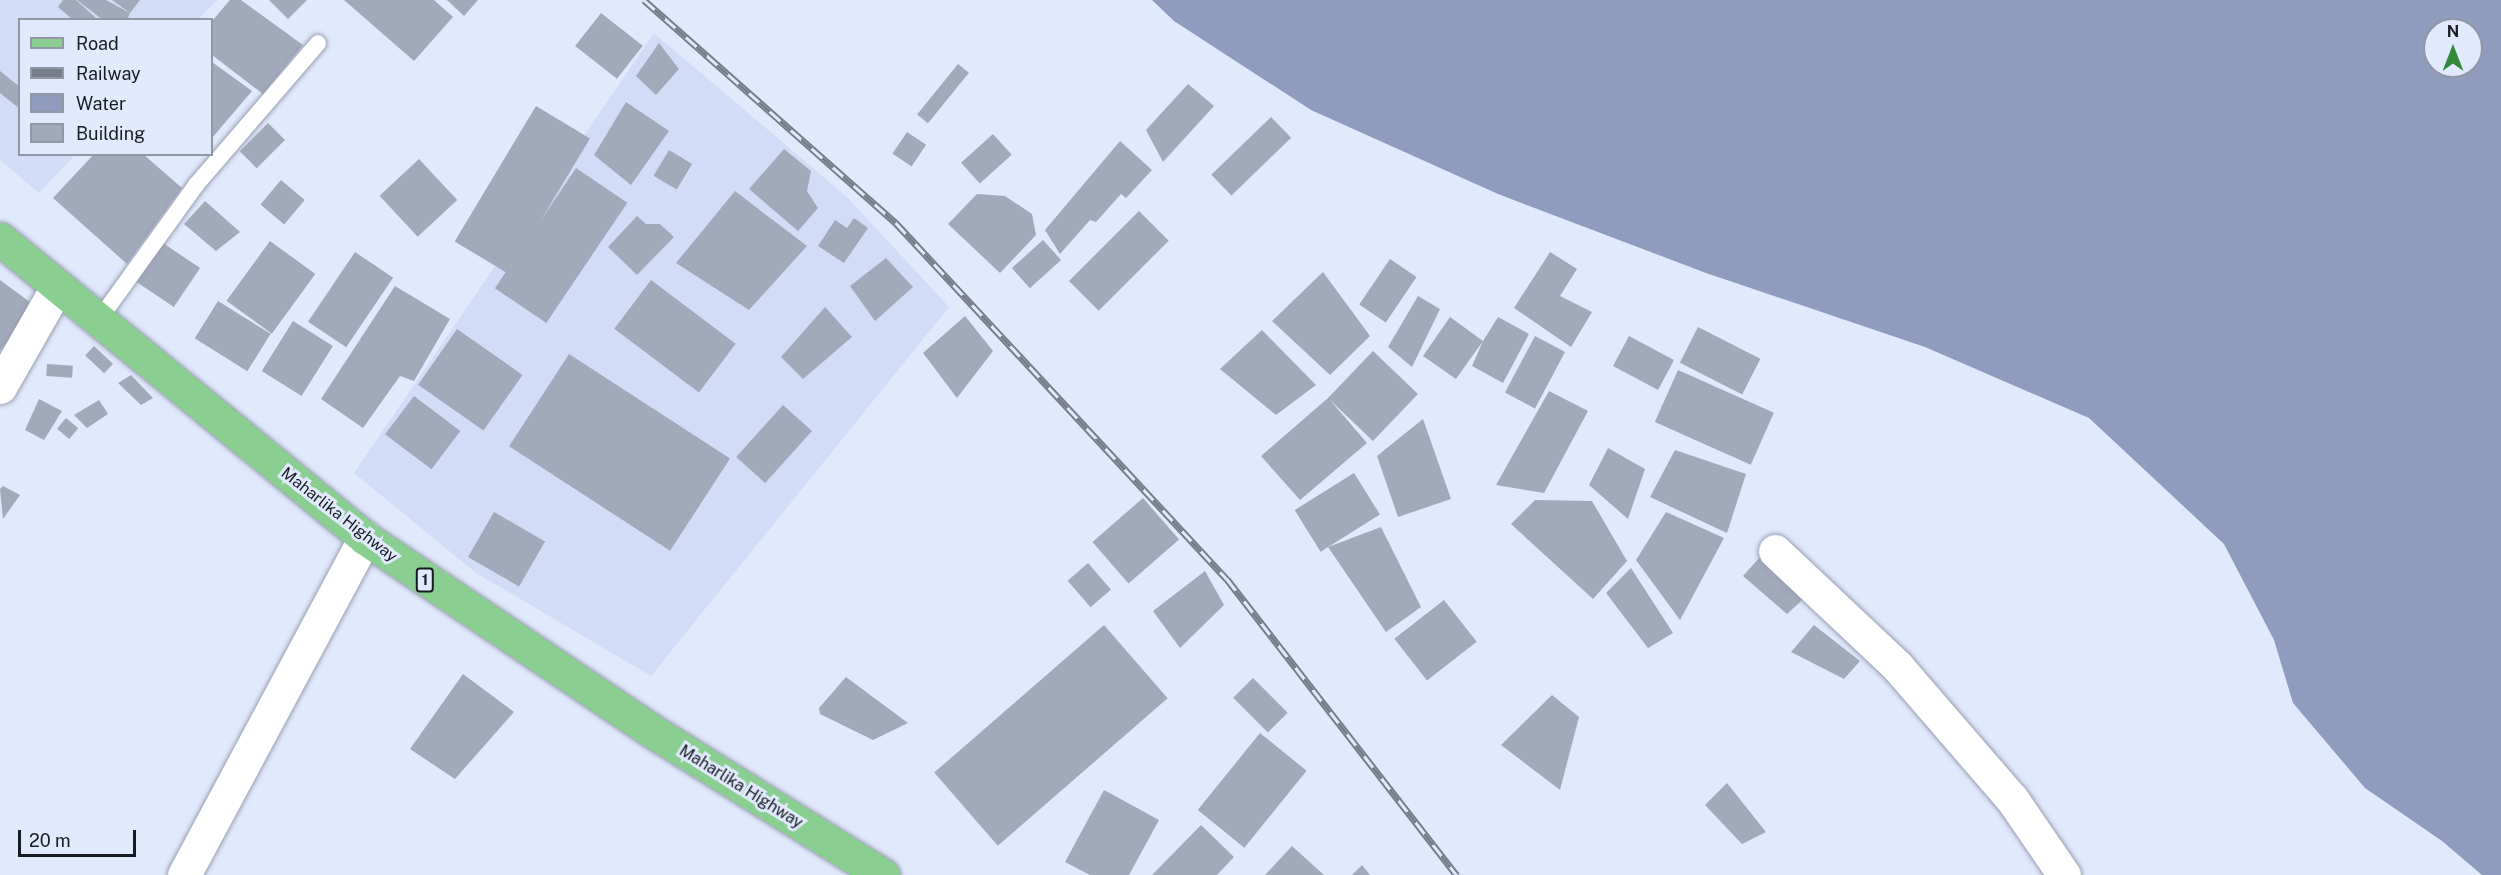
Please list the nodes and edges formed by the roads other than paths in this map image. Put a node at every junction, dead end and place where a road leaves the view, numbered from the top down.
1 (318, 43) dead end
2 (0, 239) edge
3 (57, 287) junction
4 (98, 321) junction
5 (0, 387) edge
6 (365, 538) junction
7 (1775, 551) dead end
8 (184, 875) edge
9 (883, 875) edge
10 (2064, 875) edge

1 - 4 lane
2 - 3 main road, Maharlika Highway / 1
3 - 4 main road, Maharlika Highway / 1
3 - 5 street
4 - 6 main road, Maharlika Highway / 1
6 - 8 street
6 - 9 main road, Maharlika Highway / 1
7 - 10 street

